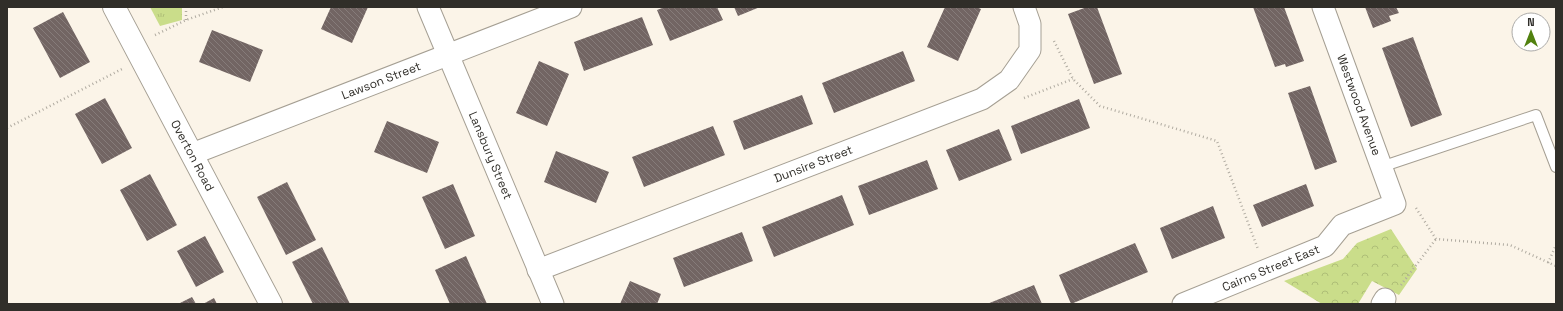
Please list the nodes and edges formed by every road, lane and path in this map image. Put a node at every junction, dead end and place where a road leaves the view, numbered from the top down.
1 (114, 7) edge
2 (186, 7) edge
3 (223, 7) edge
4 (428, 7) edge
5 (571, 7) edge
6 (1323, 7) edge
7 (1027, 15) edge
8 (186, 20) junction
9 (138, 52) junction
10 (447, 55) junction
11 (7, 128) edge
12 (192, 154) junction
13 (1381, 167) junction
14 (1556, 167) edge
15 (1395, 204) junction
16 (1436, 239) junction
17 (1556, 245) edge
18 (1548, 263) junction
19 (1556, 266) edge
20 (538, 270) junction
21 (1266, 270) junction
22 (1384, 301) edge
23 (271, 304) edge
24 (553, 304) edge
25 (1183, 304) edge

1 - 9 street, Overton Road
2 - 8 path
3 - 8 path
4 - 10 street, Lansbury Street
5 - 10 street, Lawson Street
6 - 13 street, Westwood Avenue
7 - 20 street, Dunsire Street
7 - 21 path
8 - 9 path
9 - 11 path
9 - 12 street, Overton Road
10 - 12 street, Lawson Street
10 - 20 street, Lansbury Street
12 - 23 street, Overton Road
13 - 14 lane
13 - 15 street, Westwood Avenue
15 - 16 path
15 - 21 street, Cairns Street East
16 - 18 path
16 - 22 path
17 - 18 path
18 - 19 path
20 - 24 street, Lansbury Street
21 - 25 street, Cairns Street East

